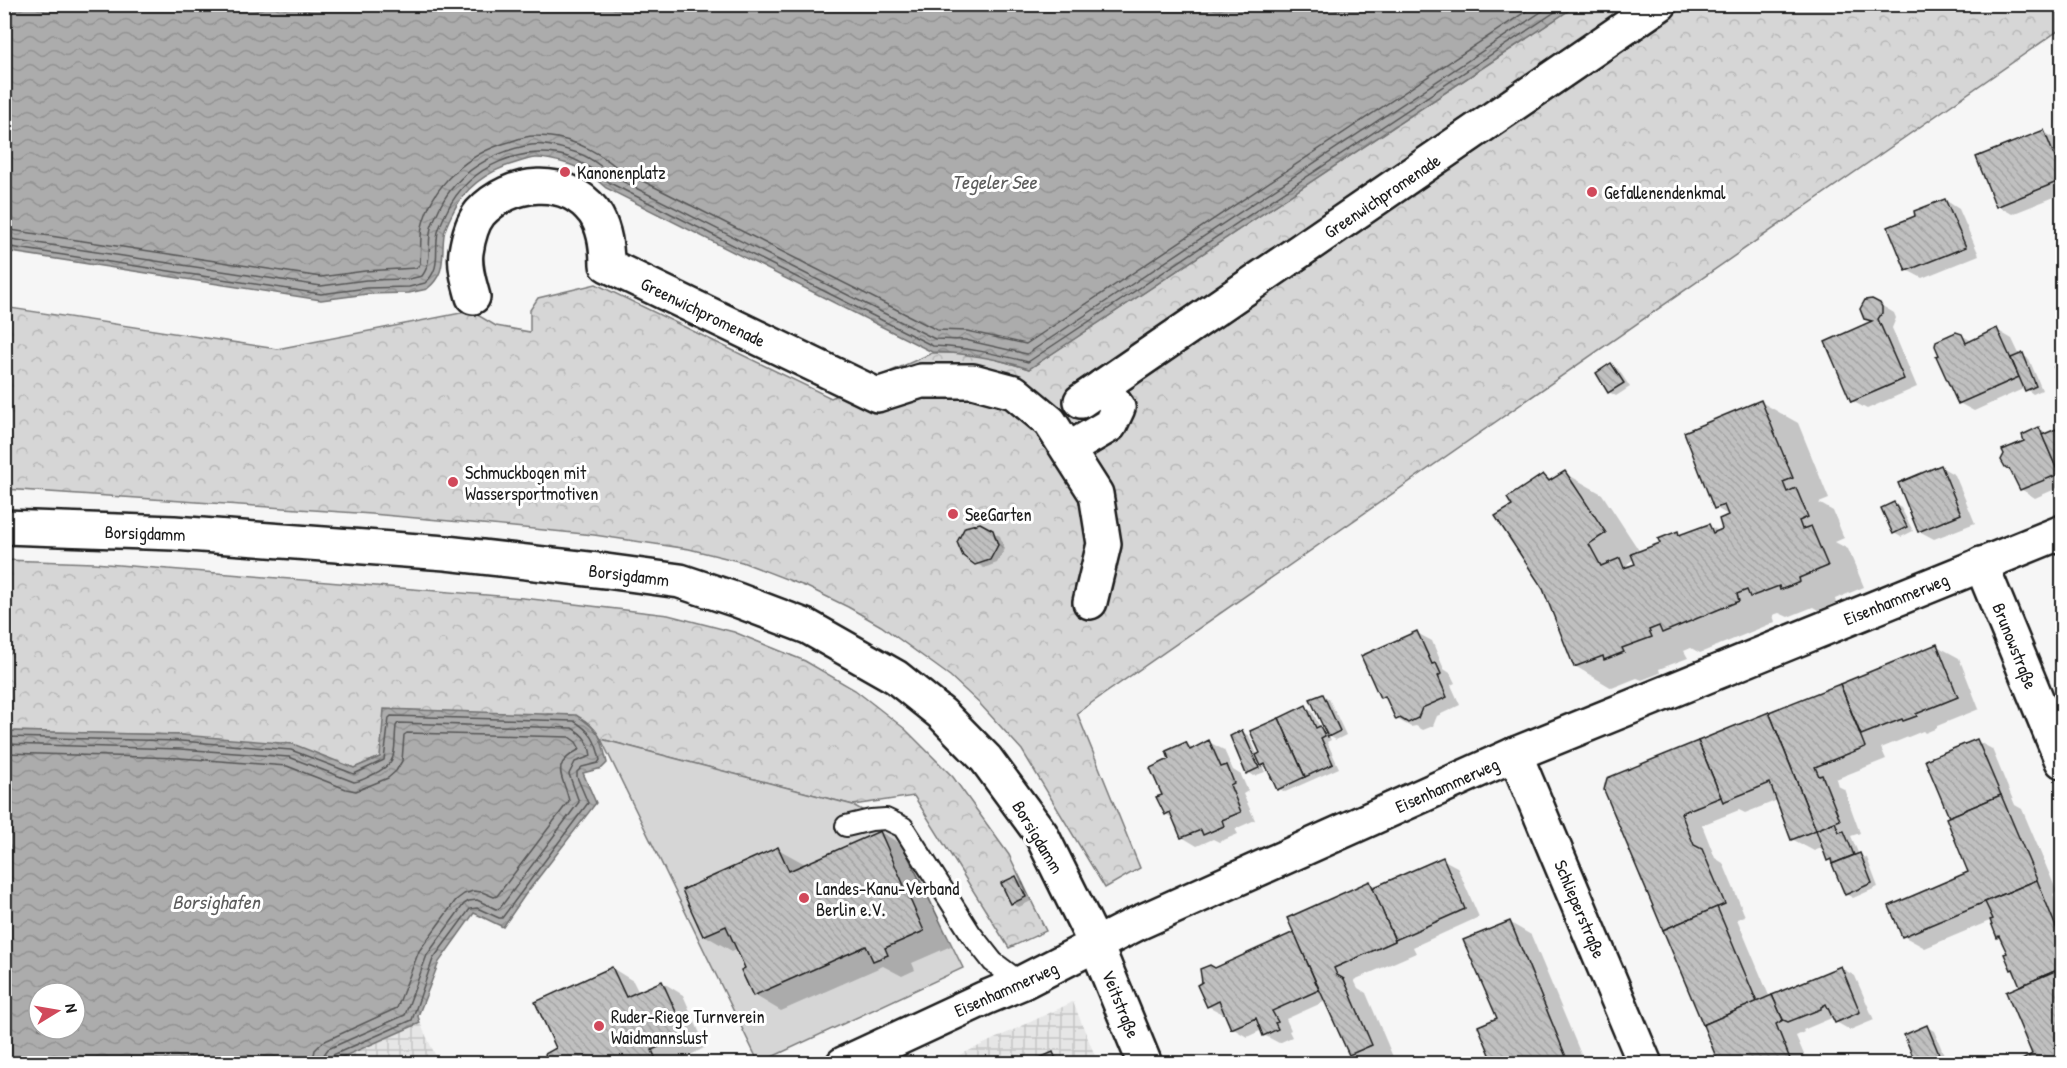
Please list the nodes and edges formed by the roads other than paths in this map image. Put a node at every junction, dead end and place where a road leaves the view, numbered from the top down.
1 (1660, 4) edge
2 (472, 297) dead end
3 (1074, 406) junction
4 (1069, 449) junction
5 (4, 527) edge
6 (2062, 532) edge
7 (1981, 564) junction
8 (1090, 602) dead end
9 (1515, 754) junction
10 (2062, 761) edge
11 (846, 826) dead end
12 (1096, 945) junction
13 (1021, 983) junction
14 (843, 1064) edge
15 (1145, 1064) edge
16 (1645, 1064) edge

1 - 3 street, Greenwichpromenade
2 - 3 street, Greenwichpromenade
3 - 4 street, Greenwichpromenade
3 - 4 street, Greenwichpromenade
4 - 8 street, Greenwichpromenade
5 - 12 street, Borsigdamm
6 - 7 street, Eisenhammerweg
7 - 9 street, Eisenhammerweg
7 - 10 street, Brunowstraße
9 - 12 street, Eisenhammerweg
9 - 16 street, Schlieperstraße
11 - 13 lane
12 - 13 street, Eisenhammerweg
12 - 15 street, Veitstraße
13 - 14 street, Eisenhammerweg

